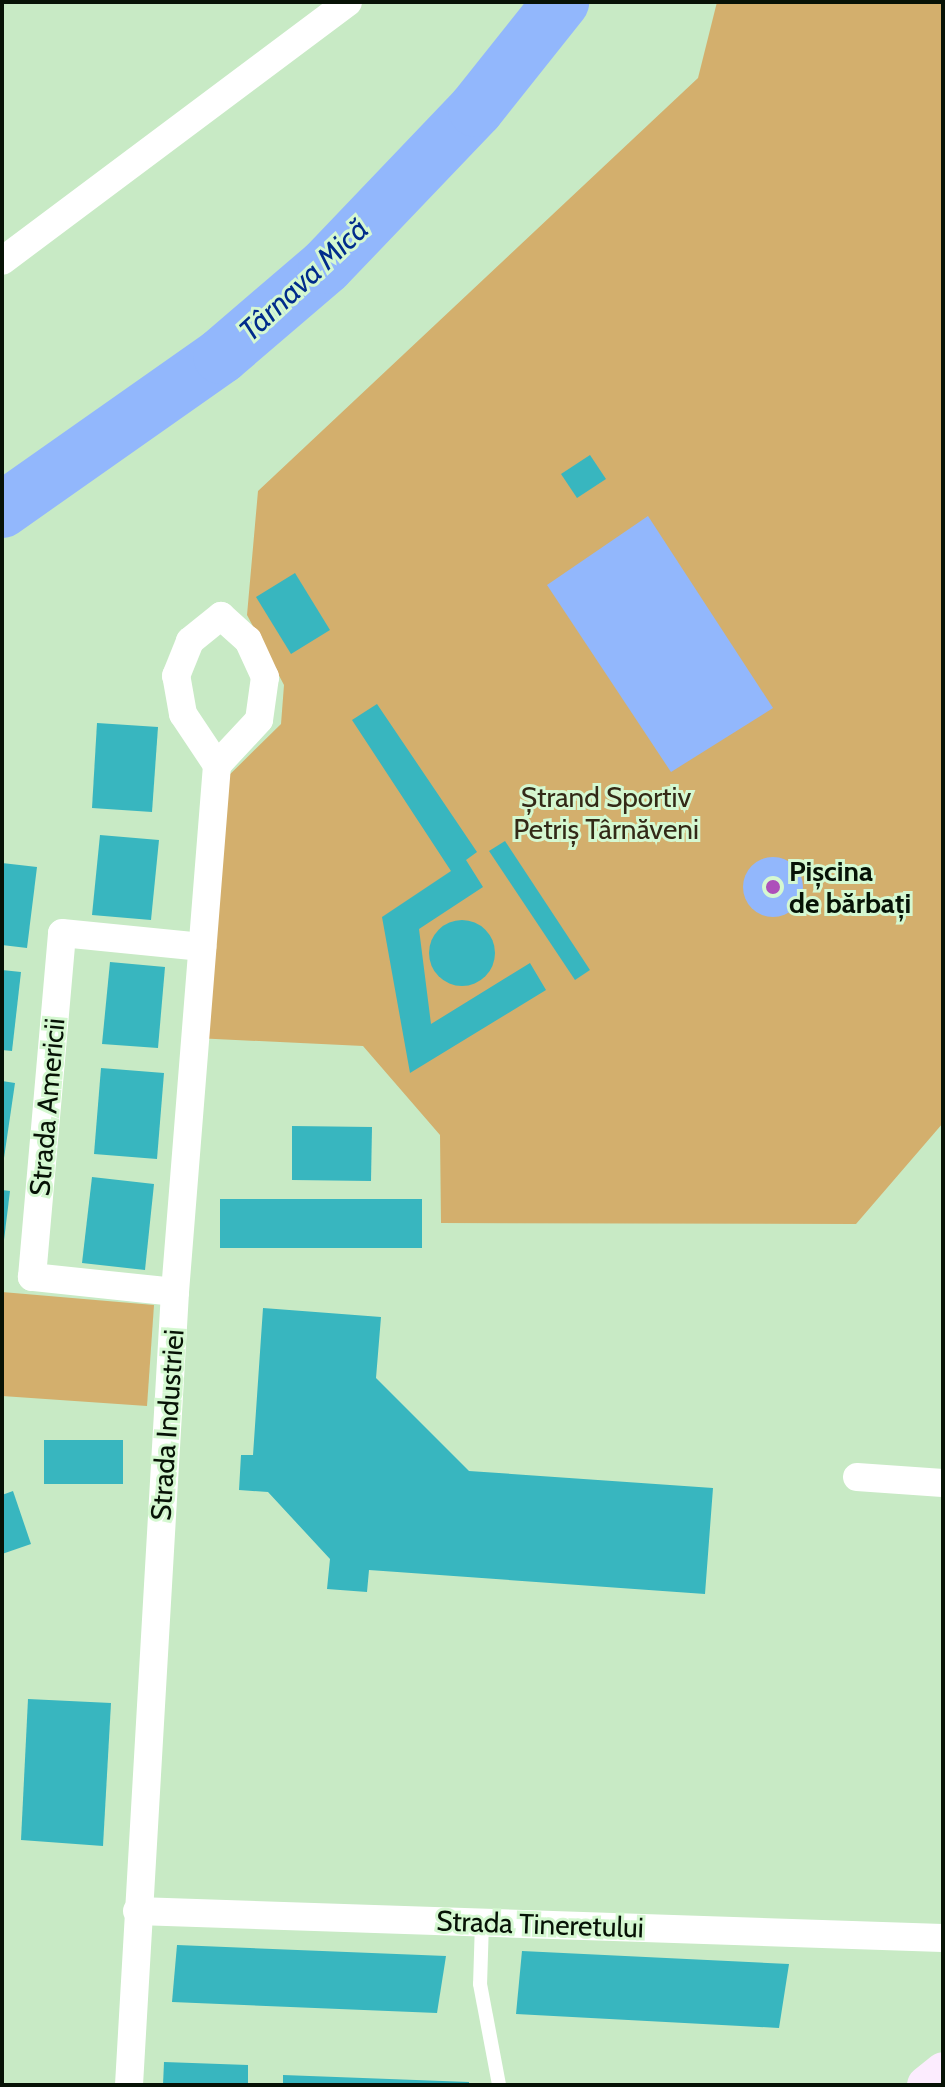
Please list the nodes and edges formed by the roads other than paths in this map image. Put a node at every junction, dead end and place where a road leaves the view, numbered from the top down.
1 (348, 2) edge
2 (2, 261) edge
3 (217, 765) junction
4 (202, 947) junction
5 (175, 1292) junction
6 (857, 1477) dead end
7 (943, 1483) edge
8 (137, 1911) junction
9 (482, 1922) junction
10 (943, 1938) edge
11 (943, 2071) edge
12 (129, 2085) edge
13 (499, 2085) edge
14 (926, 2085) edge

1 - 2 street
3 - 3 street
3 - 4 street, Strada Industriei
4 - 5 street, Strada Industriei
4 - 5 street, Strada Americii
5 - 8 street, Strada Industriei
6 - 7 street
8 - 9 street, Strada Tineretului
8 - 12 street, Strada Industriei
9 - 10 street, Strada Tineretului
9 - 13 lane
11 - 14 main road

